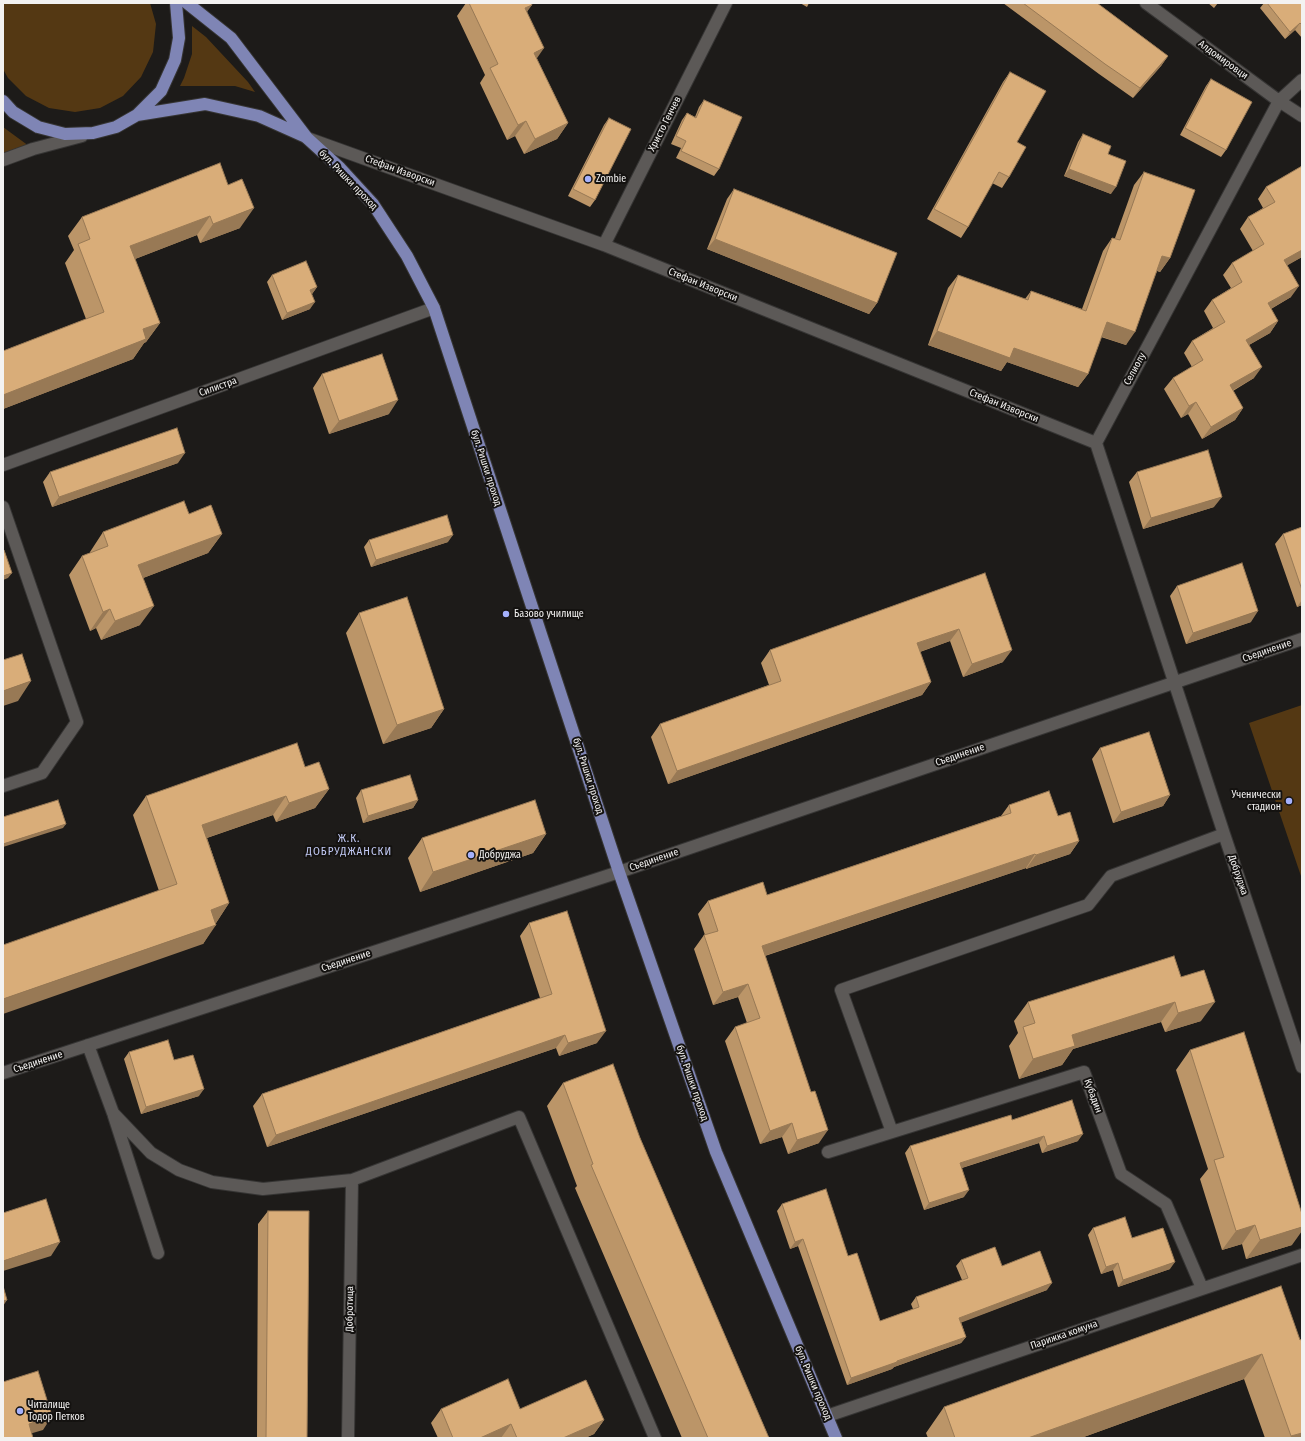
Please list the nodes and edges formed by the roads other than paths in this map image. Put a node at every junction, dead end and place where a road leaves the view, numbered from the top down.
1 (176, 3) edge
2 (187, 3) edge
3 (726, 3) edge
4 (1146, 3) edge
5 (1302, 80) edge
6 (3, 101) edge
7 (1279, 101) junction
8 (137, 115) junction
9 (1302, 116) edge
10 (93, 133) junction
11 (307, 138) junction
12 (3, 160) edge
13 (604, 245) junction
14 (434, 308) junction
15 (1096, 443) junction
16 (3, 465) edge
17 (3, 507) edge
18 (1302, 639) edge
19 (1175, 682) junction
20 (3, 786) edge
21 (1224, 834) junction
22 (619, 872) junction
23 (88, 1045) junction
24 (1302, 1067) edge
25 (3, 1074) edge
26 (113, 1113) junction
27 (892, 1132) junction
28 (828, 1152) edge
29 (352, 1180) junction
30 (158, 1253) dead end
31 (1302, 1255) edge
32 (1202, 1288) junction
33 (827, 1416) junction
34 (348, 1438) edge
35 (655, 1438) edge
36 (836, 1438) edge

1 - 8 main road
2 - 11 main road, бул. Ришки проход
3 - 13 street, Христо Генчев
4 - 7 street, Алдомировци
5 - 7 street, Селиолу
6 - 10 main road, бул. Ришки проход
7 - 9 street, Алдомировци
7 - 15 street, Селиолу
8 - 10 main road, бул. Ришки проход
8 - 11 main road, бул. Ришки проход
10 - 12 street
11 - 13 street, Стефан Изворски
11 - 14 main road, бул. Ришки проход
13 - 15 street, Стефан Изворски
14 - 16 street, Силистра
14 - 22 main road, бул. Ришки проход
15 - 19 street
17 - 20 street
18 - 19 street, Съединение
19 - 21 street, Добруджа
19 - 22 street, Съединение
21 - 24 street, Добруджа
21 - 27 street
22 - 23 street, Съединение
22 - 33 main road, бул. Ришки проход
23 - 25 street, Съединение
23 - 26 street
26 - 29 street
26 - 30 street
27 - 28 street
27 - 32 street, Кубадин
29 - 34 street, Добротица
29 - 35 street
31 - 32 street, Парижка комуна
32 - 33 street, Парижка комуна
33 - 36 main road, бул. Ришки проход

